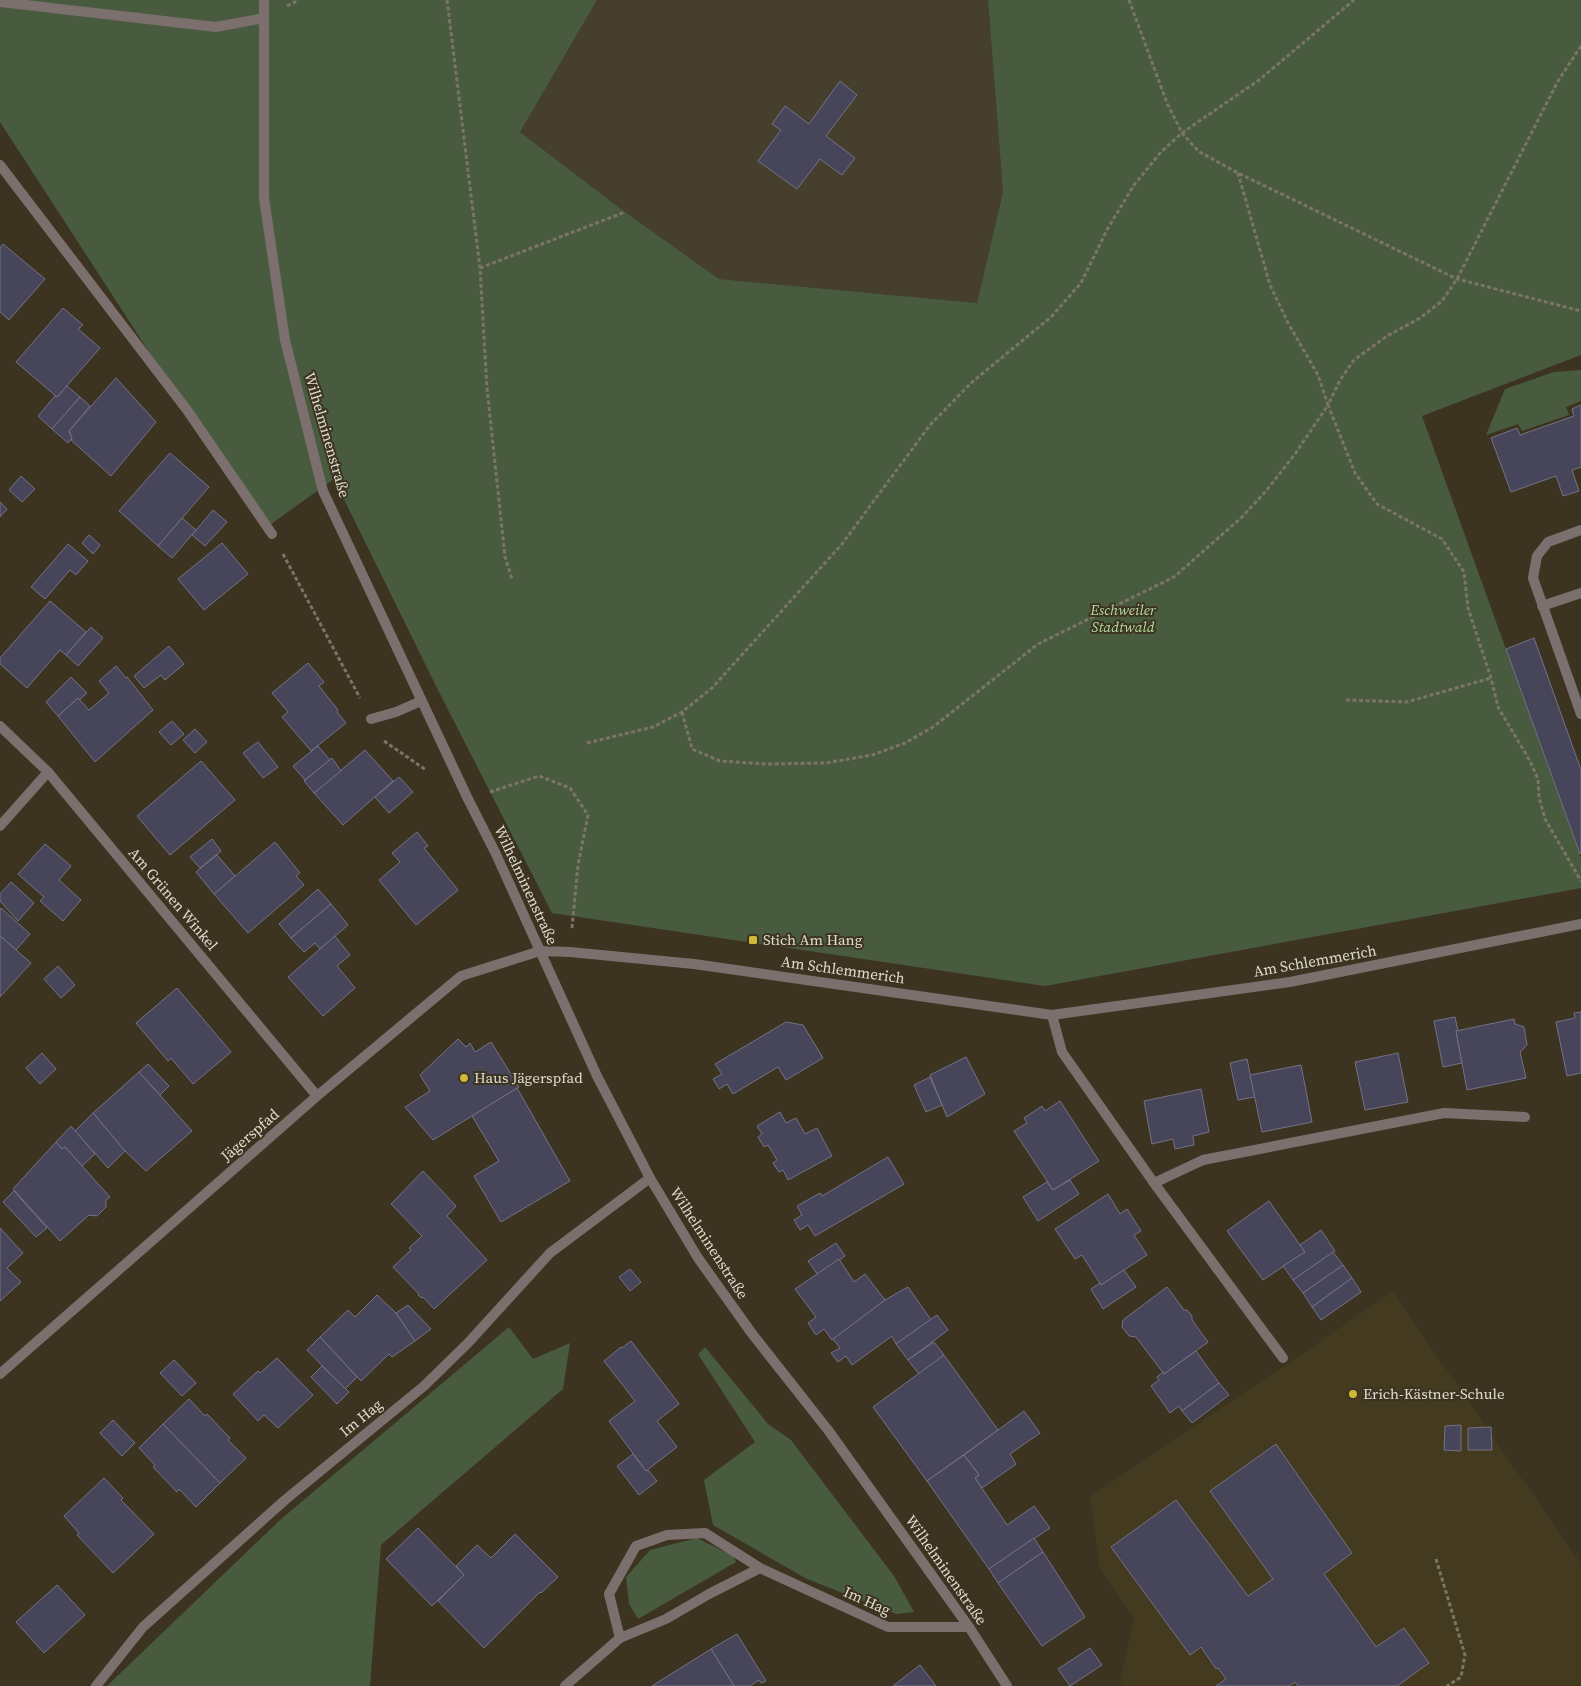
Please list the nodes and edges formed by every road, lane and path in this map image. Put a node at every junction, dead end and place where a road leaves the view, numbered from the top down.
1 (264, 0) edge
2 (446, 0) edge
3 (1129, 0) edge
4 (1354, 0) edge
5 (0, 2) edge
6 (264, 18) junction
7 (1581, 46) edge
8 (1182, 133) junction
9 (0, 165) edge
10 (1238, 174) junction
11 (624, 212) dead end
12 (480, 268) junction
13 (1457, 279) junction
14 (1581, 311) edge
15 (1328, 405) junction
16 (1581, 530) edge
17 (272, 534) joint
18 (512, 579) dead end
19 (1581, 593) edge
20 (1542, 606) junction
21 (1491, 678) junction
22 (1346, 700) dead end
23 (421, 701) junction
24 (682, 712) junction
25 (1581, 714) edge
26 (371, 719) junction
27 (0, 726) edge
28 (587, 743) dead end
29 (48, 772) junction
30 (430, 773) dead end
31 (468, 799) junction
32 (0, 826) edge
33 (1581, 881) edge
34 (1581, 924) edge
35 (540, 951) junction
36 (570, 952) junction
37 (1052, 1014) junction
38 (317, 1096) junction
39 (1525, 1116) dead end
40 (650, 1178) junction
41 (1154, 1184) junction
42 (1283, 1358) dead end
43 (0, 1374) edge
44 (1436, 1559) dead end
45 (760, 1568) junction
46 (969, 1627) junction
47 (620, 1638) junction
48 (96, 1686) edge
49 (565, 1686) edge
50 (1007, 1686) edge
51 (1447, 1686) edge

1 - 6 street, Wilhelminenstraße
2 - 12 path
3 - 8 path
4 - 8 path
5 - 6 street
6 - 23 street, Wilhelminenstraße
7 - 13 path
8 - 10 path
8 - 24 path
9 - 17 street
10 - 13 path
10 - 15 path
11 - 12 path
12 - 18 path
13 - 14 path
13 - 15 path
15 - 21 path
15 - 24 path
16 - 20 street
17 - 26 path
19 - 20 street
20 - 25 street
21 - 22 path
21 - 33 path
23 - 26 street
23 - 31 street, Wilhelminenstraße
24 - 28 path
26 - 30 path
27 - 29 street, Am Grünen Winkel
29 - 32 street
29 - 38 street, Am Grünen Winkel
31 - 35 street, Wilhelminenstraße
31 - 36 path
34 - 37 street, Am Schlemmerich
35 - 36 street, Am Schlemmerich
35 - 38 street, Jägerspfad
35 - 40 street, Wilhelminenstraße
36 - 37 street, Am Schlemmerich
37 - 41 street
38 - 43 street, Jägerspfad
39 - 41 street
40 - 46 street, Wilhelminenstraße
40 - 48 street, Im Hag
41 - 42 street
44 - 51 path
45 - 46 street, Im Hag
45 - 47 street
45 - 47 street, Im Hag
46 - 50 street, Wilhelminenstraße
47 - 49 street

